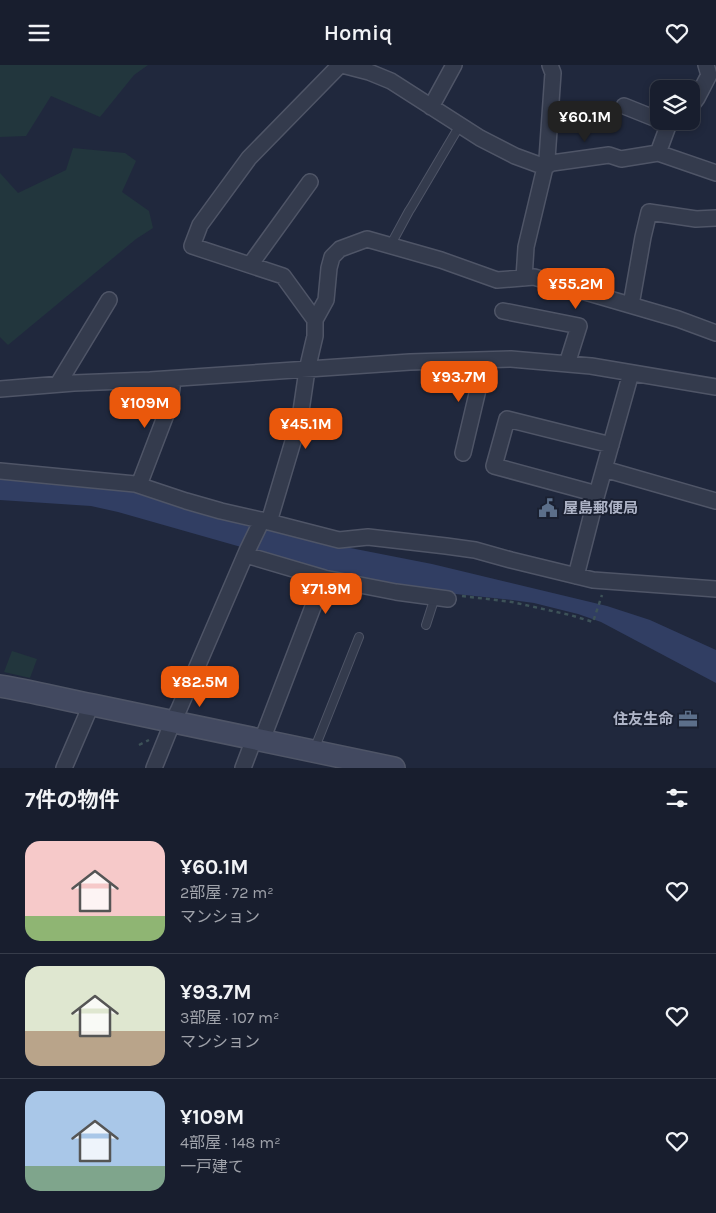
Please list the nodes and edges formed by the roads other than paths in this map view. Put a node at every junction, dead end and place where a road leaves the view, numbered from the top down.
1 (341, 65) edge
2 (454, 65) edge
3 (550, 65) edge
4 (706, 65) edge
5 (700, 92) edge
6 (624, 106) dead end
7 (431, 107) junction
8 (650, 116) edge
9 (460, 125) junction
10 (663, 130) edge
11 (658, 153) junction
12 (545, 167) junction
13 (716, 173) edge
14 (310, 183) dead end
15 (716, 218) edge
16 (390, 246) junction
17 (250, 265) junction
18 (524, 278) junction
19 (109, 300) dead end
20 (631, 305) junction
21 (503, 311) dead end
22 (315, 321) junction
23 (716, 333) edge
24 (485, 360) junction
25 (567, 364) junction
26 (307, 370) junction
27 (631, 373) junction
28 (173, 379) junction
29 (58, 385) junction
30 (716, 387) edge
31 (0, 389) edge
32 (611, 445) junction
33 (463, 453) dead end
34 (604, 469) junction
35 (0, 471) edge
36 (139, 485) junction
37 (597, 494) junction
38 (716, 501) edge
39 (264, 522) junction
40 (246, 553) junction
41 (576, 576) junction
42 (324, 578) junction
43 (716, 589) edge
44 (442, 598) joint
45 (426, 625) dead end
46 (359, 637) dead end
47 (0, 686) edge
48 (91, 705) junction
49 (173, 721) junction
50 (258, 739) junction
51 (313, 752) junction
52 (64, 768) edge
53 (154, 768) edge
54 (243, 768) edge
55 (394, 768) edge

1 - 7 street
1 - 17 street
2 - 7 street
3 - 12 street
4 - 5 street
6 - 8 street
7 - 9 street
9 - 12 street
9 - 16 lane
10 - 11 street
11 - 12 street
11 - 13 street
12 - 18 street
14 - 17 street
15 - 20 street
16 - 18 street
16 - 22 street
17 - 22 street
18 - 20 street
19 - 29 street
20 - 23 street
21 - 25 street
22 - 26 street
24 - 25 street
24 - 26 street
24 - 33 street
25 - 27 street
26 - 28 street
26 - 39 street
27 - 30 street
27 - 32 street
28 - 29 street
28 - 36 street
29 - 31 street
32 - 34 street
32 - 37 street
34 - 37 street
34 - 38 street
35 - 36 street
36 - 39 street
37 - 41 street
39 - 40 street
39 - 41 street
40 - 42 street
40 - 49 street
41 - 43 street
42 - 44 street
42 - 50 street
44 - 45 lane
46 - 51 lane
47 - 48 main road
48 - 49 main road
48 - 52 street
49 - 50 main road
49 - 53 street
50 - 51 main road
50 - 54 street
51 - 55 main road

